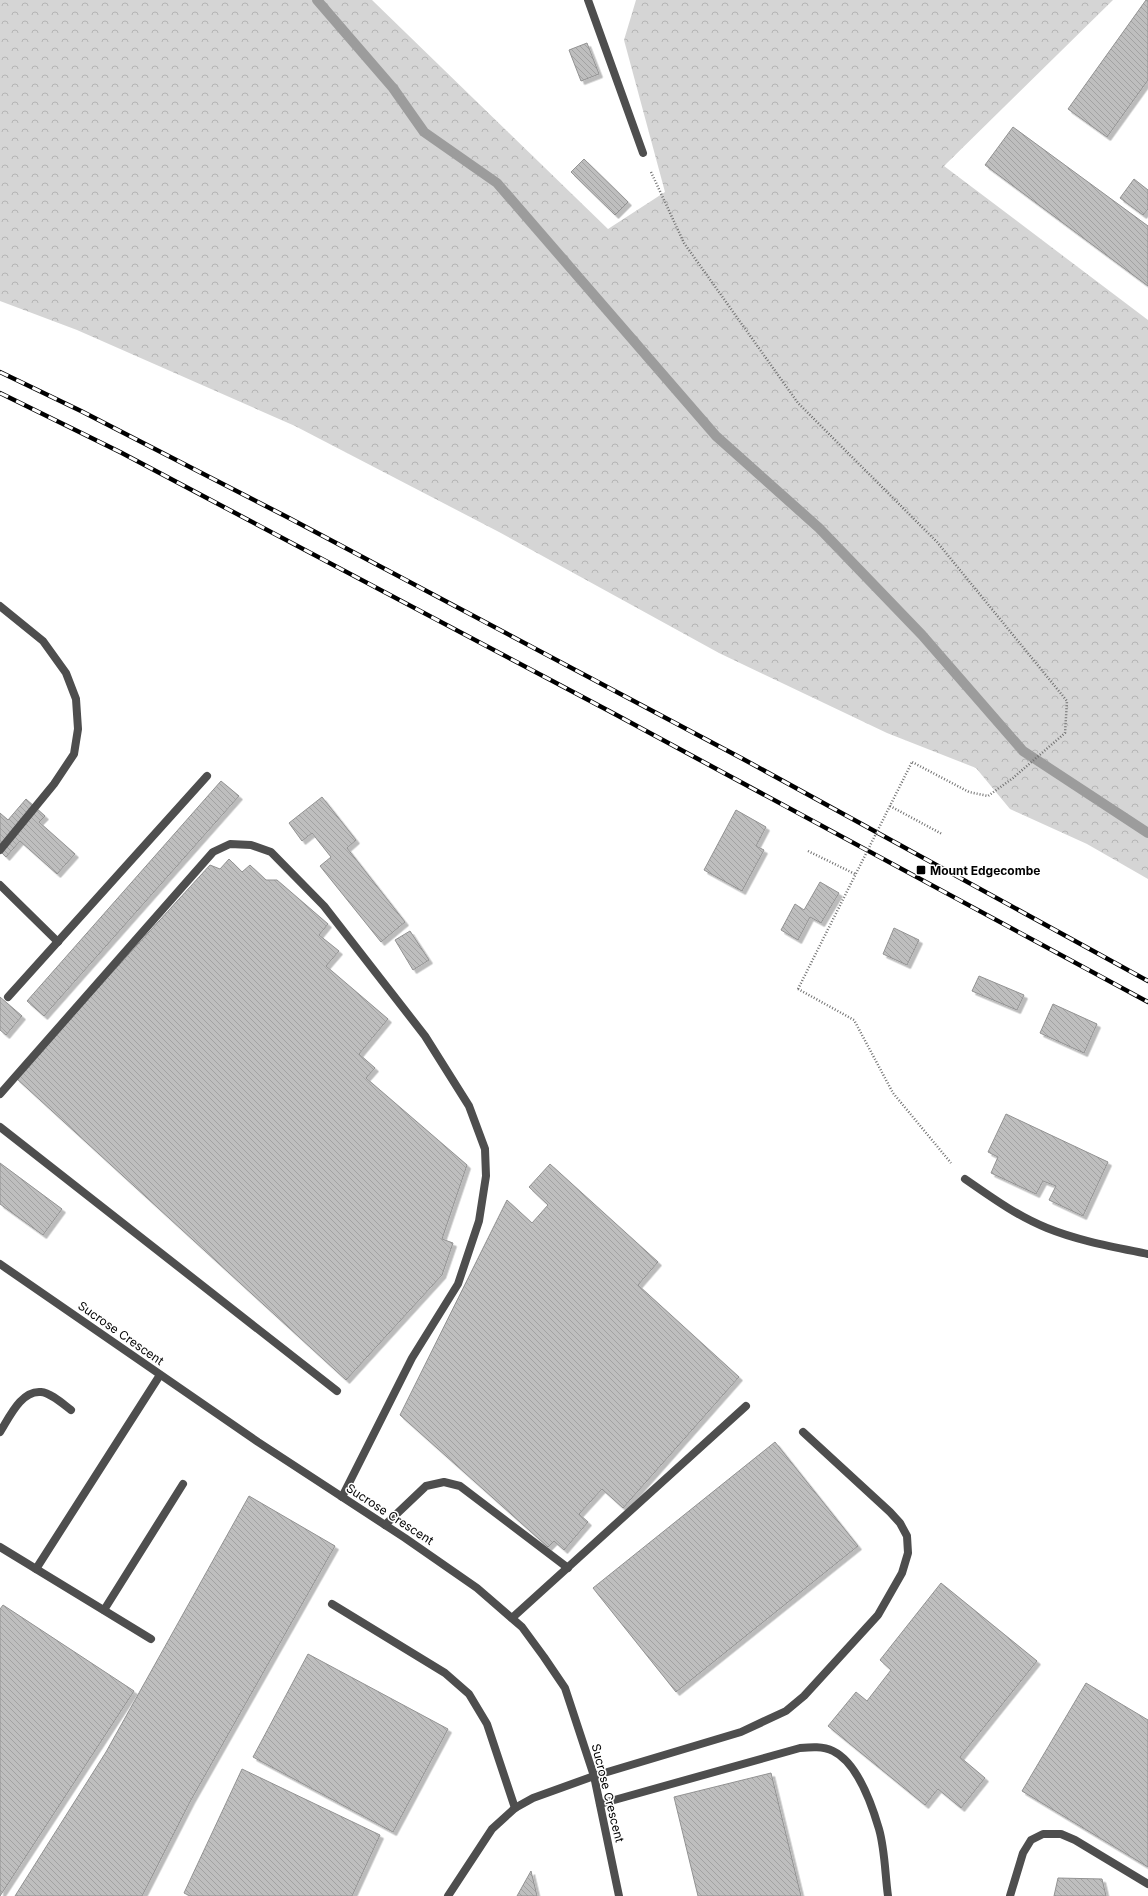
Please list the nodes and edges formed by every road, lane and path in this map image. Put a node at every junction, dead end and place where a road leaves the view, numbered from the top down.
1 (588, 0) edge
2 (643, 153) joint
3 (0, 606) edge
4 (207, 776) dead end
5 (890, 806) junction
6 (942, 834) dead end
7 (0, 850) edge
8 (808, 851) dead end
9 (855, 874) junction
10 (0, 885) edge
11 (58, 942) junction
12 (8, 997) dead end
13 (0, 1094) edge
14 (0, 1127) edge
15 (965, 1179) joint
16 (1148, 1254) edge
17 (0, 1264) edge
18 (160, 1375) junction
19 (337, 1391) dead end
20 (746, 1406) dead end
21 (71, 1410) dead end
22 (0, 1432) edge
23 (803, 1432) dead end
24 (183, 1484) dead end
25 (342, 1498) junction
26 (385, 1525) junction
27 (0, 1548) edge
28 (568, 1568) junction
29 (36, 1569) junction
30 (332, 1604) dead end
31 (104, 1610) junction
32 (512, 1618) junction
33 (151, 1639) dead end
34 (594, 1776) junction
35 (600, 1804) junction
36 (515, 1808) junction
37 (1148, 1884) edge
38 (448, 1896) edge
39 (619, 1896) edge
40 (888, 1896) edge
41 (1010, 1896) edge

1 - 2 lane
2 - 5 path, bridge
3 - 7 lane
4 - 11 lane
5 - 6 path
5 - 9 path, bridge
8 - 9 path
9 - 15 path, bridge
10 - 11 lane
11 - 12 lane
13 - 25 lane
14 - 19 lane
15 - 16 lane
17 - 18 lane, Sucrose Crescent
18 - 25 lane, Sucrose Crescent
18 - 29 lane
20 - 28 lane
21 - 22 lane
23 - 34 lane
24 - 31 lane
25 - 26 lane, Sucrose Crescent
26 - 28 lane
26 - 32 lane, Sucrose Crescent
27 - 29 lane
28 - 32 lane
29 - 31 lane
30 - 36 lane
31 - 33 lane
32 - 34 lane, Sucrose Crescent
34 - 35 lane, Sucrose Crescent
34 - 36 lane
35 - 39 lane, Sucrose Crescent
35 - 40 lane
36 - 38 lane
37 - 41 lane

